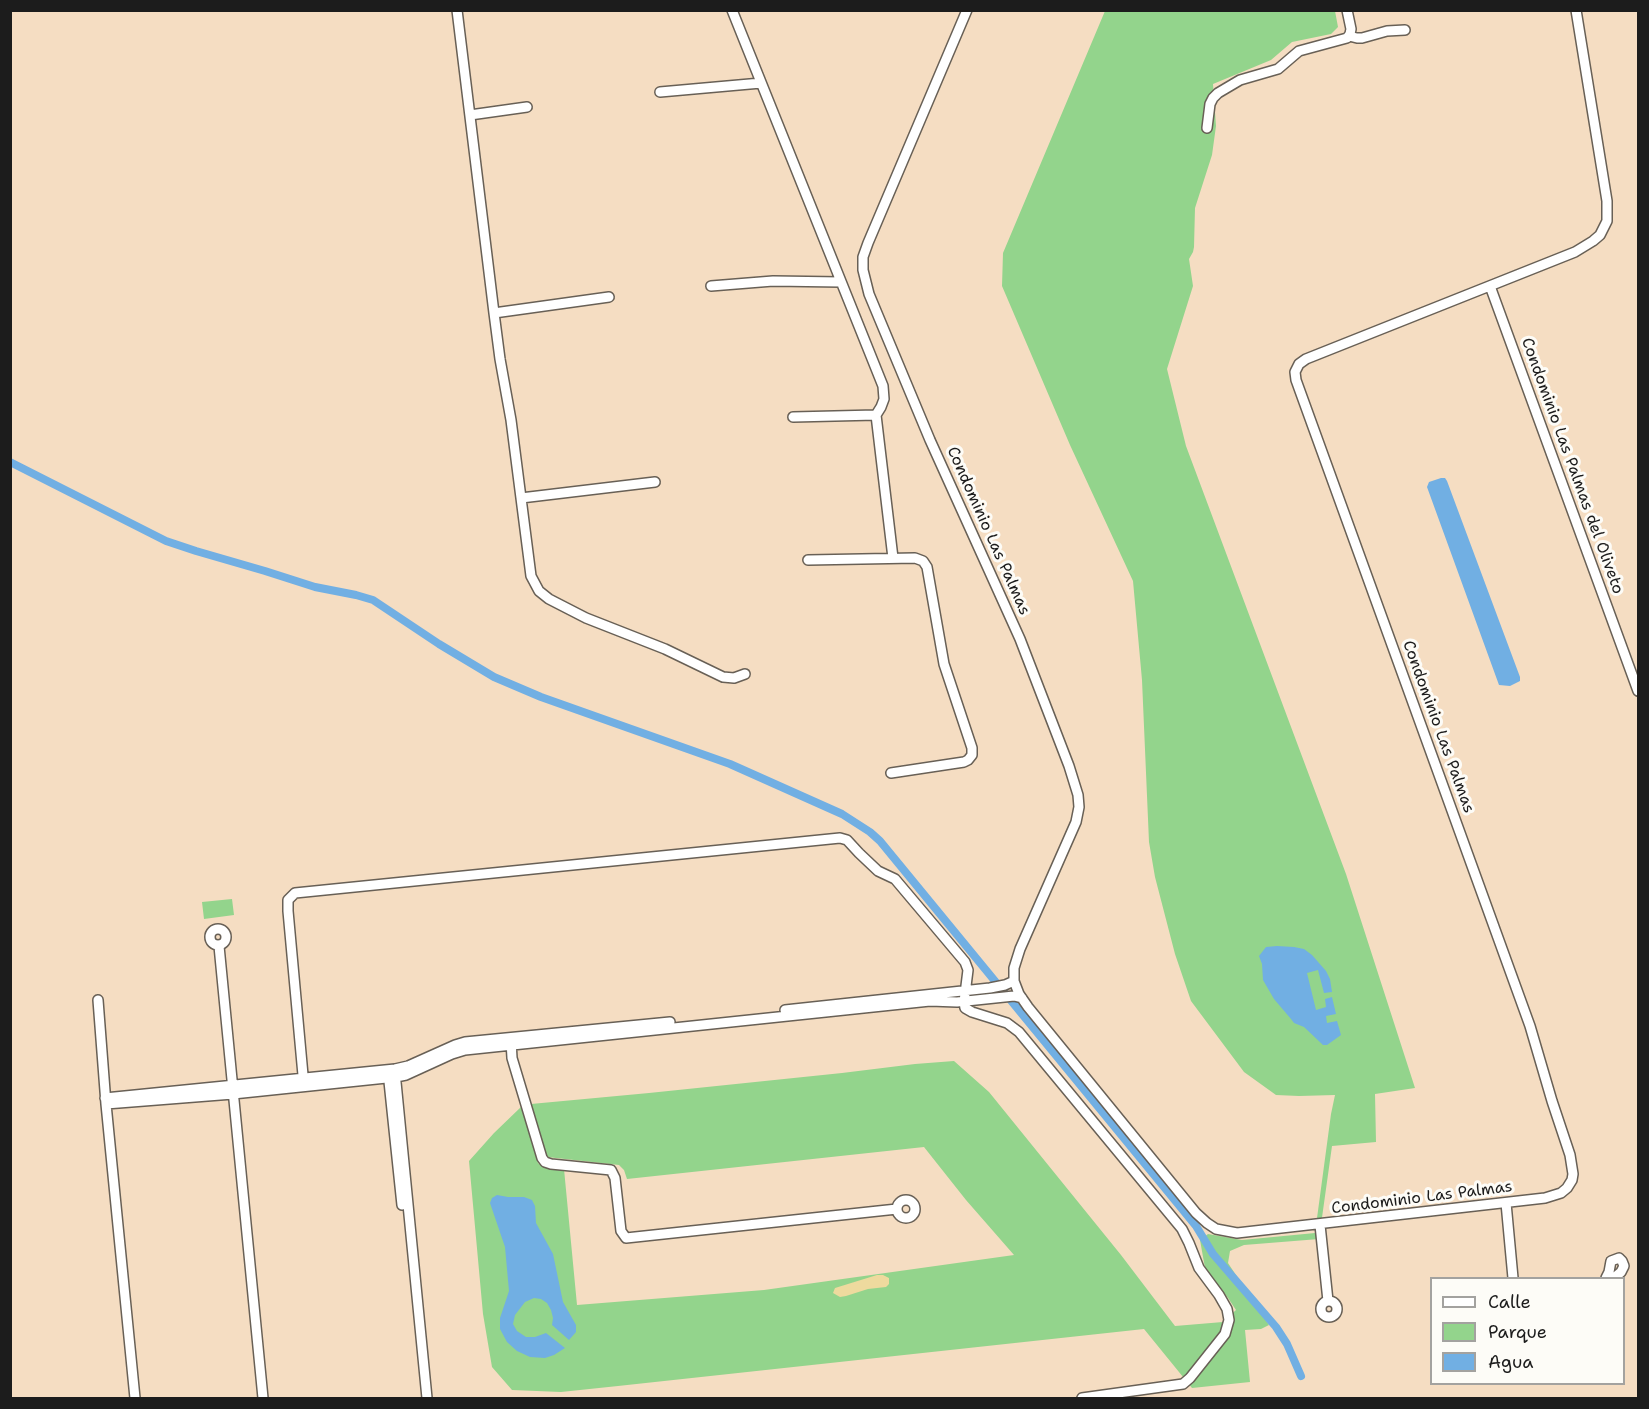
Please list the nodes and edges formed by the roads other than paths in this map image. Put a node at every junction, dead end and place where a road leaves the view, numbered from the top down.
1 (457, 10) edge
2 (732, 10) edge
3 (967, 10) edge
4 (1347, 10) edge
5 (1576, 10) edge
6 (1405, 30) dead end
7 (1349, 36) junction
8 (761, 83) junction
9 (660, 92) dead end
10 (526, 108) dead end
11 (470, 115) junction
12 (1208, 128) dead end
13 (841, 282) junction
14 (711, 286) dead end
15 (1490, 286) junction
16 (609, 297) dead end
17 (494, 313) junction
18 (876, 415) junction
19 (794, 417) dead end
20 (655, 482) dead end
21 (521, 498) junction
22 (893, 558) junction
23 (808, 560) dead end
24 (745, 675) dead end
25 (1638, 691) edge
26 (891, 773) dead end
27 (219, 946) dead end
28 (1014, 981) junction
29 (966, 990) junction
30 (1022, 998) junction
31 (98, 1000) dead end
32 (964, 1002) junction
33 (511, 1042) junction
34 (392, 1074) junction
35 (304, 1082) junction
36 (233, 1089) junction
37 (105, 1101) junction
38 (1506, 1203) junction
39 (897, 1209) dead end
40 (1320, 1224) junction
41 (1514, 1277) edge
42 (1606, 1277) edge
43 (1615, 1277) edge
44 (1328, 1301) dead end
45 (135, 1398) edge
46 (263, 1398) edge
47 (421, 1398) edge
48 (427, 1398) edge
49 (1082, 1398) edge

1 - 11 street
2 - 8 street
3 - 28 street, Condominio Las Palmas
4 - 7 street
5 - 15 street, Condominio Las Palmas
6 - 7 street
7 - 12 street
8 - 9 street
8 - 13 street
10 - 11 street
11 - 17 street
13 - 14 street
13 - 18 street
15 - 25 street, Condominio Las Palmas del Oliveto
15 - 38 street, Condominio Las Palmas
16 - 17 street
17 - 21 street
18 - 19 street
18 - 22 street
20 - 21 street
21 - 24 street
22 - 23 street
22 - 26 street
27 - 36 street
28 - 29 street
28 - 30 street, Condominio Las Palmas
29 - 32 street
29 - 33 street
29 - 35 street
30 - 32 street
30 - 40 street, Condominio Las Palmas
31 - 37 street
32 - 33 street
32 - 49 street
33 - 34 street
33 - 39 street
34 - 35 street
34 - 47 street
34 - 48 street
35 - 36 street
36 - 37 street
36 - 46 street
37 - 45 street
38 - 40 street, Condominio Las Palmas
38 - 41 street
40 - 44 street
42 - 43 street

